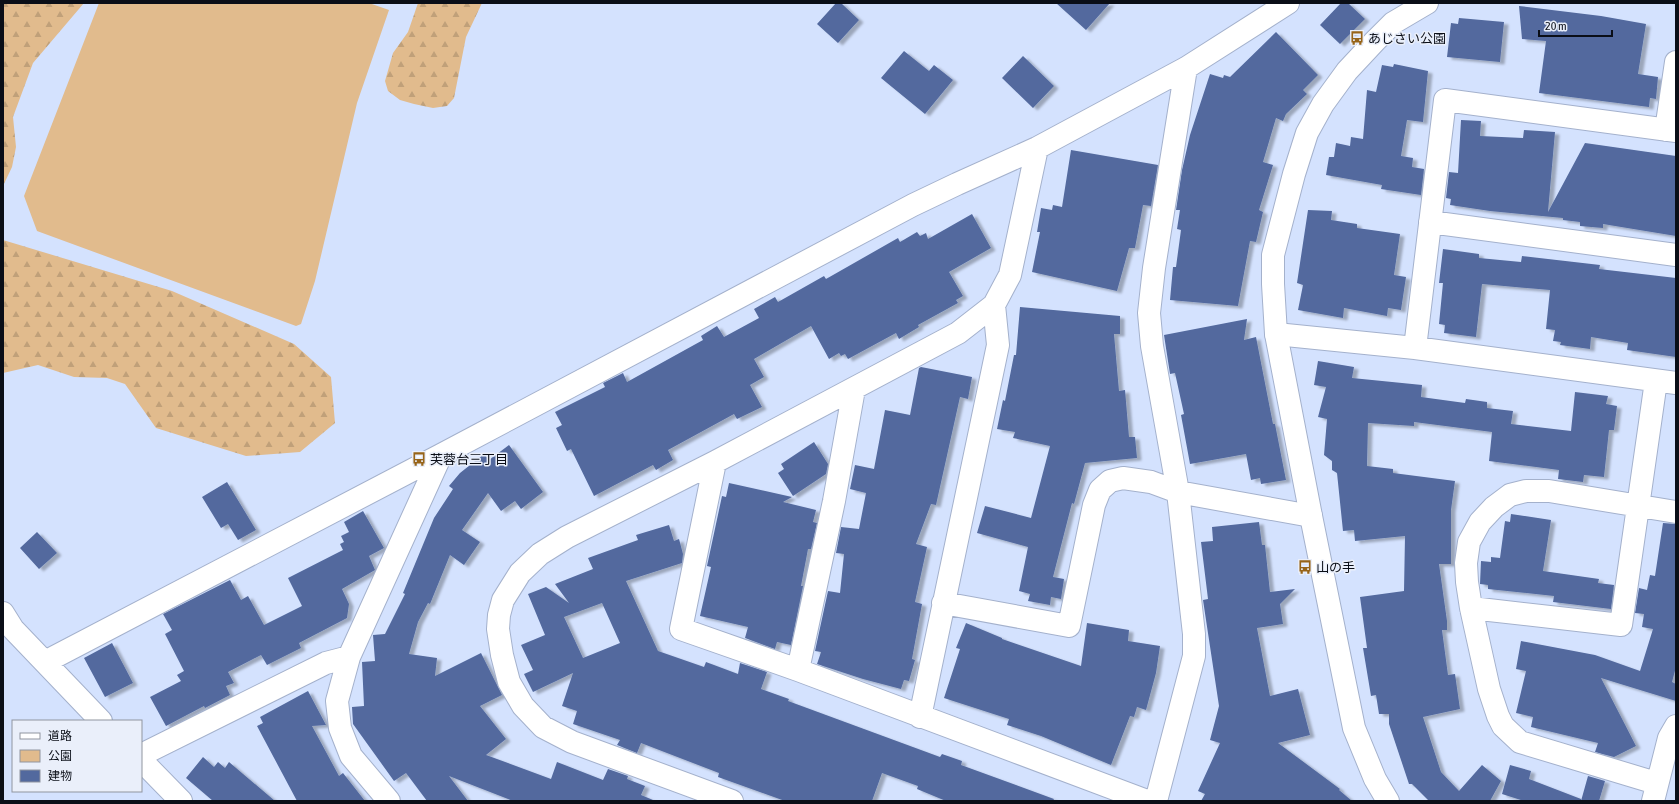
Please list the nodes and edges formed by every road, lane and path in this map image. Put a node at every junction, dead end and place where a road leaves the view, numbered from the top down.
1 (1288, 3) edge
2 (1427, 3) edge
3 (1676, 62) edge
4 (1186, 68) junction
5 (1671, 130) edge
6 (1037, 148) junction
7 (1430, 222) junction
8 (1676, 255) edge
9 (994, 305) junction
10 (1276, 334) junction
11 (1415, 348) junction
12 (1666, 382) edge
13 (854, 389) junction
14 (441, 455) junction
15 (715, 462) junction
16 (1178, 492) junction
17 (1638, 506) junction
18 (1676, 512) edge
19 (1311, 516) junction
20 (943, 603) junction
21 (1471, 608) junction
22 (3, 613) edge
23 (349, 657) junction
24 (45, 662) junction
25 (798, 670) junction
26 (920, 717) junction
27 (100, 720) edge
28 (1676, 726) edge
29 (142, 754) edge
30 (142, 761) edge
31 (1654, 792) edge
32 (181, 801) edge
33 (389, 801) edge
34 (732, 801) edge
35 (1147, 801) edge
36 (1156, 801) edge
37 (1388, 801) edge

1 - 4 street
2 - 10 street
3 - 5 street
4 - 6 street
4 - 16 street
5 - 7 street
6 - 9 street
6 - 14 street
7 - 8 street
7 - 11 street
9 - 13 street
9 - 20 street
10 - 11 street
10 - 19 street
11 - 12 street
12 - 17 street
13 - 15 street
13 - 25 street
14 - 23 street
14 - 24 street
15 - 25 street
15 - 34 street
16 - 19 street
16 - 20 street
16 - 36 street
17 - 18 street
17 - 21 street
17 - 21 street
19 - 37 street
20 - 26 street
21 - 31 street
22 - 24 street
23 - 29 street
23 - 33 street
24 - 27 street
25 - 26 street
26 - 35 street
28 - 31 street
30 - 32 street

